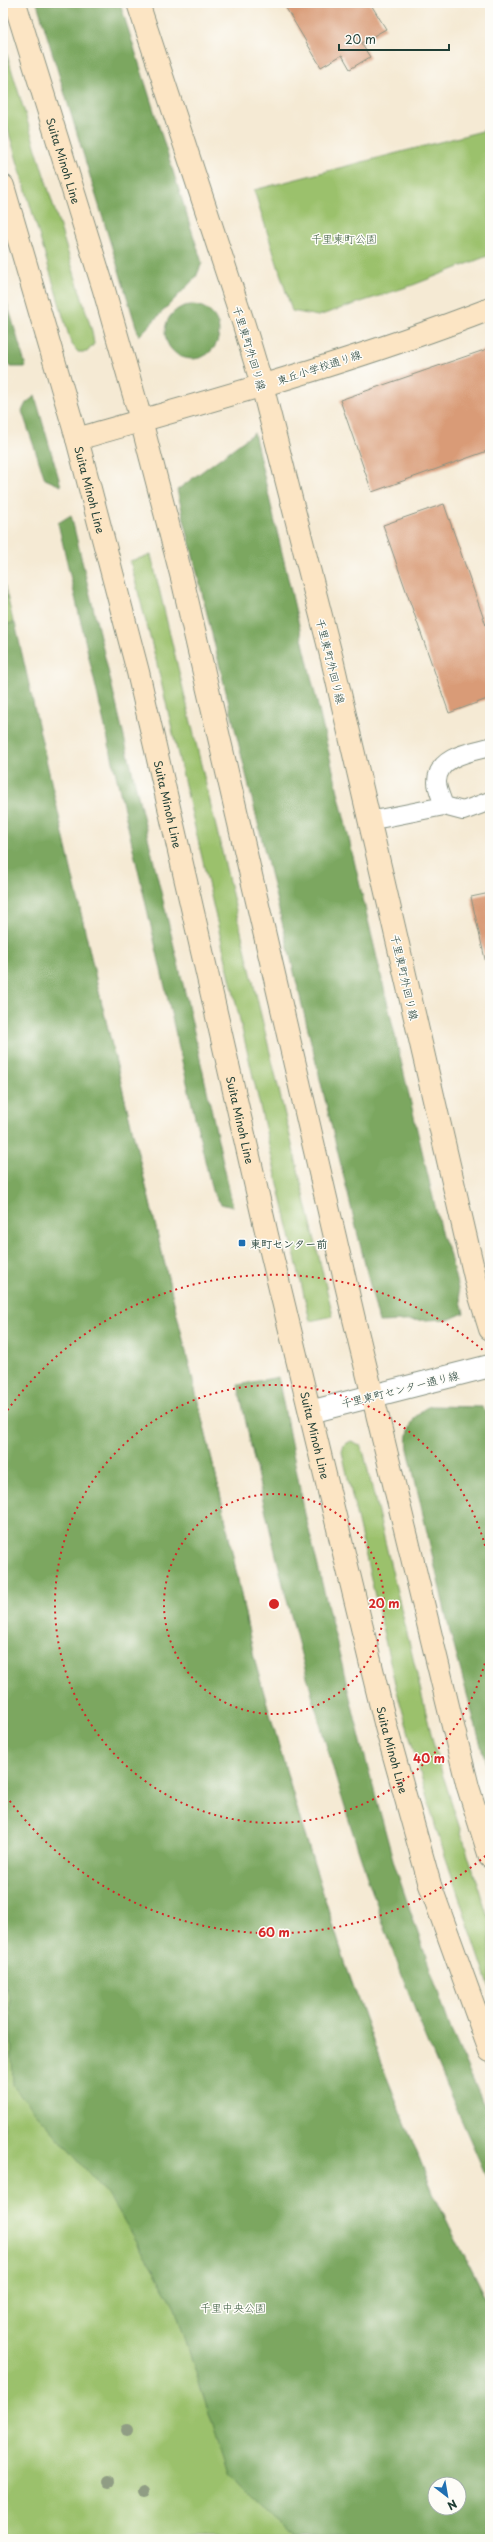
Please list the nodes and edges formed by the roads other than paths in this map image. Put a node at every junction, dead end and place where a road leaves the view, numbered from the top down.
1 (15, 3) edge
2 (138, 3) edge
3 (3, 186) edge
4 (490, 309) edge
5 (262, 385) junction
6 (141, 420) junction
7 (77, 439) junction
8 (490, 747) edge
9 (490, 801) edge
10 (444, 806) junction
11 (369, 821) junction
12 (490, 1329) edge
13 (490, 1366) edge
14 (373, 1396) junction
15 (310, 1412) junction
16 (490, 1857) edge
17 (490, 2051) edge

1 - 6 main road, Suita Minoh Line
2 - 5 main road, 千里東町外回り線
3 - 7 main road, Suita Minoh Line
4 - 5 main road, 東丘小学校通り線
5 - 6 main road, 東丘小学校通り線
5 - 11 main road, 千里東町外回り線
6 - 7 main road, 東丘小学校通り線
6 - 14 main road, Suita Minoh Line
7 - 15 main road, Suita Minoh Line
8 - 10 lane
9 - 10 lane
10 - 11 lane
11 - 12 main road, 千里東町外回り線
13 - 14 street, 千里東町センター通り線
14 - 15 street, 千里東町センター通り線
14 - 16 main road, Suita Minoh Line
15 - 17 main road, Suita Minoh Line

